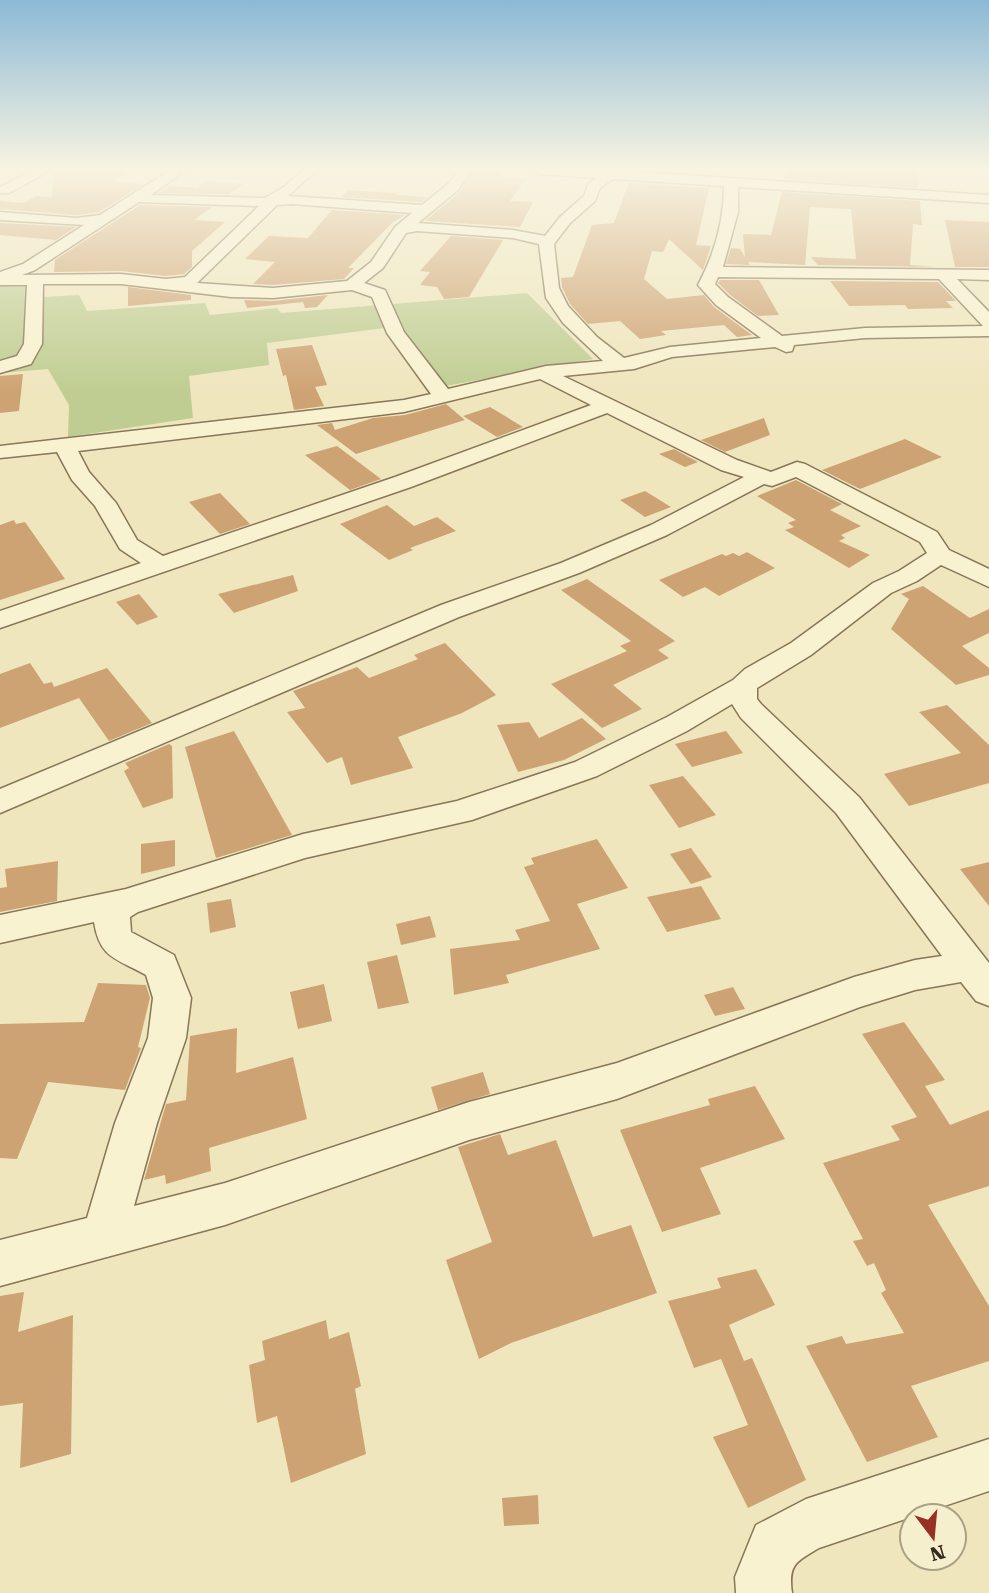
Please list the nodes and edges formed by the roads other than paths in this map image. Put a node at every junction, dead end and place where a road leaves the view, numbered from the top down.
1 (58, 244) edge
2 (232, 244) edge
3 (394, 244) edge
4 (547, 244) edge
5 (721, 244) edge
6 (713, 272) junction
7 (942, 273) junction
8 (989, 275) edge
9 (0, 279) edge
10 (35, 280) junction
11 (196, 284) junction
12 (354, 285) junction
13 (989, 322) edge
14 (989, 331) edge
15 (779, 343) junction
16 (802, 359) dead end
17 (620, 364) junction
18 (0, 367) edge
19 (542, 373) junction
20 (444, 397) junction
21 (607, 406) junction
22 (68, 444) junction
23 (0, 452) edge
24 (762, 476) junction
25 (940, 555) junction
26 (160, 565) junction
27 (989, 579) edge
28 (0, 620) edge
29 (743, 687) junction
30 (0, 802) edge
31 (126, 902) junction
32 (0, 929) edge
33 (979, 978) edge
34 (104, 1235) junction
35 (0, 1263) edge
36 (989, 1465) edge
37 (764, 1593) edge

1 - 9 street
2 - 11 street
3 - 12 street
4 - 17 street
5 - 6 street
6 - 7 street
6 - 15 street
7 - 8 street
7 - 13 street
9 - 10 street
10 - 11 street
10 - 18 street
11 - 12 street
12 - 20 street
14 - 15 street
15 - 16 street
15 - 17 street
17 - 19 street
19 - 20 street
19 - 21 street
20 - 22 street
21 - 24 street
21 - 26 street
22 - 23 street
22 - 26 street
24 - 25 street
24 - 30 street
25 - 27 street
25 - 29 street
26 - 28 street
29 - 31 street
29 - 33 street
31 - 32 street
31 - 34 street
33 - 34 street
34 - 35 street
36 - 37 street

